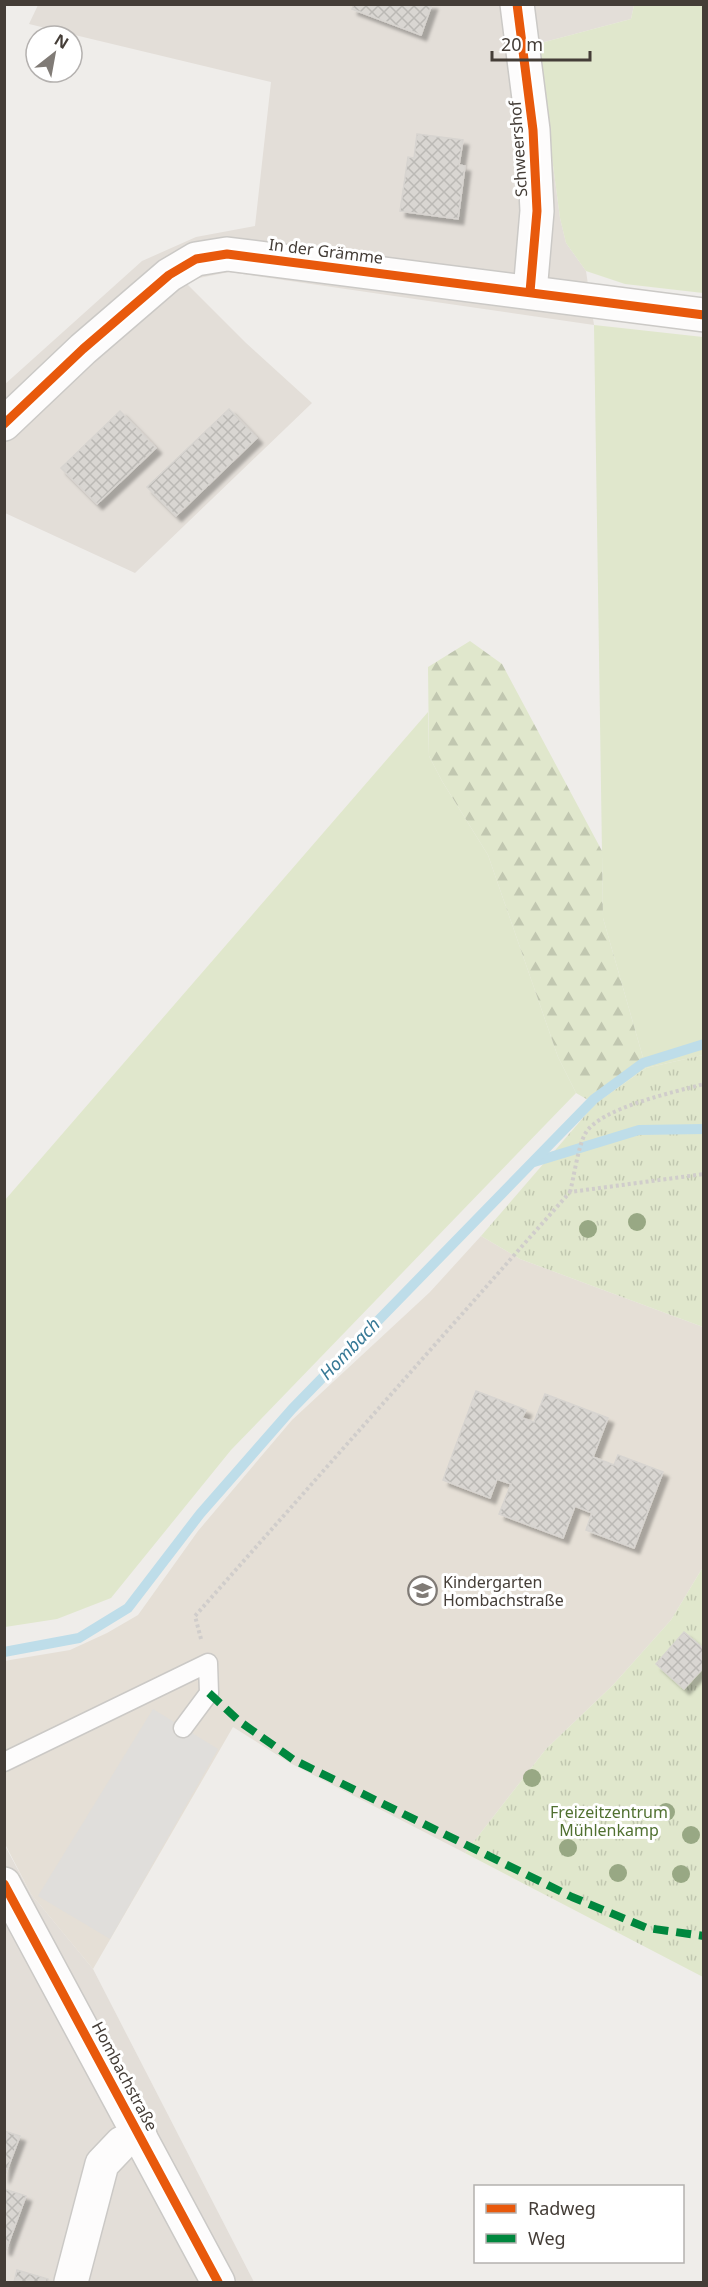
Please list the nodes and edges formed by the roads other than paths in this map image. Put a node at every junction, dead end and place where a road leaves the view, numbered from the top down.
1 (517, 4) edge
2 (530, 292) junction
3 (704, 315) edge
4 (4, 424) edge
5 (183, 1728) dead end
6 (4, 1762) edge
7 (4, 1884) edge
8 (140, 2135) junction
9 (71, 2283) edge
10 (218, 2283) edge

1 - 2 street, Schweershof
2 - 3 street, In der Grämme
2 - 4 street, In der Grämme
5 - 6 lane
7 - 8 street, Hombachstraße
8 - 9 street
8 - 10 street, Hombachstraße

